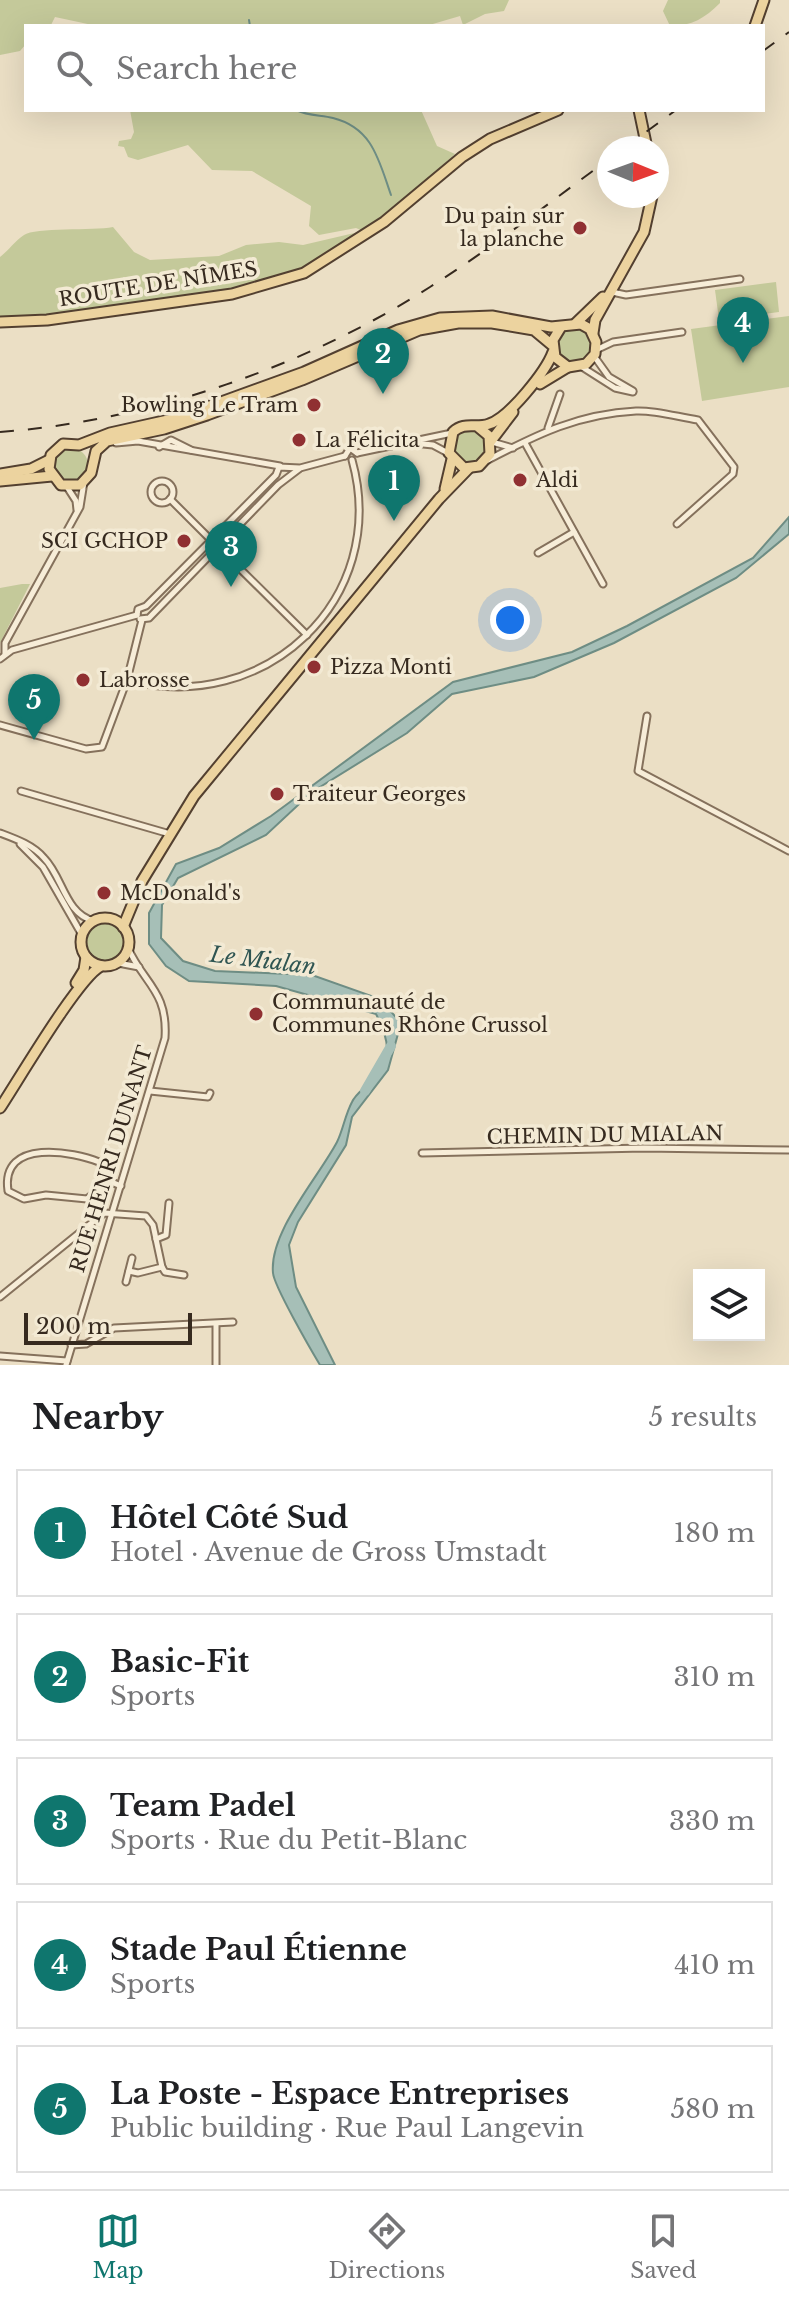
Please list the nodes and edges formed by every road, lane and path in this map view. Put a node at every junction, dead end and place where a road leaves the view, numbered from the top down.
1 (762, 0) edge
2 (754, 24) edge
3 (552, 112) edge
4 (640, 112) edge
5 (645, 112) edge
6 (644, 123) junction
7 (646, 136) edge
8 (646, 208) edge
9 (648, 208) edge
10 (740, 279) dead end
11 (612, 292) junction
12 (0, 322) edge
13 (576, 323) junction
14 (561, 327) junction
15 (682, 332) dead end
16 (594, 335) junction
17 (613, 342) junction
18 (552, 348) junction
19 (594, 354) junction
20 (581, 366) junction
21 (568, 367) junction
22 (560, 394) dead end
23 (477, 426) junction
24 (548, 429) junction
25 (453, 432) junction
26 (107, 441) junction
27 (491, 441) junction
28 (408, 443) junction
29 (525, 443) junction
30 (79, 445) junction
31 (514, 448) junction
32 (357, 453) junction
33 (345, 456) junction
34 (450, 456) junction
35 (49, 460) junction
36 (352, 460) junction
37 (487, 460) junction
38 (92, 461) junction
39 (266, 463) junction
40 (281, 466) junction
41 (288, 468) junction
42 (300, 468) junction
43 (469, 468) junction
44 (0, 474) edge
45 (276, 474) junction
46 (290, 475) junction
47 (52, 476) junction
48 (0, 481) edge
49 (283, 481) junction
50 (84, 482) junction
51 (67, 487) junction
52 (170, 499) junction
53 (439, 499) junction
54 (76, 515) junction
55 (677, 524) dead end
56 (574, 532) junction
57 (211, 540) junction
58 (217, 546) junction
59 (538, 553) dead end
60 (603, 584) dead end
61 (146, 606) junction
62 (151, 613) junction
63 (140, 617) junction
64 (307, 635) junction
65 (3, 656) edge
66 (127, 680) junction
67 (647, 716) dead end
68 (0, 725) edge
69 (21, 791) dead end
70 (0, 833) edge
71 (171, 835) junction
72 (17, 841) junction
73 (789, 851) edge
74 (142, 881) junction
75 (110, 919) junction
76 (94, 921) junction
77 (123, 927) junction
78 (82, 935) junction
79 (128, 948) junction
80 (86, 957) junction
81 (118, 963) junction
82 (101, 966) junction
83 (139, 967) junction
84 (150, 1091) junction
85 (210, 1093) dead end
86 (0, 1101) edge
87 (0, 1108) edge
88 (789, 1150) edge
89 (422, 1153) dead end
90 (9, 1157) dead end
91 (3, 1166) dead end
92 (109, 1181) junction
93 (121, 1186) junction
94 (169, 1203) dead end
95 (112, 1212) junction
96 (156, 1239) junction
97 (132, 1258) dead end
98 (162, 1267) junction
99 (129, 1271) junction
100 (184, 1275) dead end
101 (126, 1282) dead end
102 (0, 1297) edge
103 (233, 1322) dead end
104 (216, 1325) junction
105 (71, 1345) junction
106 (0, 1356) edge
107 (66, 1363) edge
108 (216, 1365) edge

1 - 2 main road
3 - 12 main road, ROUTE DE NÎMES
4 - 6 main road
5 - 6 main road
6 - 7 main road
8 - 13 main road
9 - 11 main road
10 - 11 street
11 - 16 main road
13 - 14 main road
13 - 16 main road
14 - 18 main road
14 - 30 main road
15 - 17 street
16 - 17 street
16 - 19 main road
17 - 19 street
18 - 21 main road
18 - 23 main road
18 - 26 main road
19 - 20 main road
19 - 20 street
20 - 21 main road
21 - 27 main road
22 - 24 street
23 - 25 main road
23 - 27 main road
24 - 29 street
24 - 55 street
25 - 28 street
25 - 34 main road
26 - 38 main road
26 - 39 street
27 - 31 street
27 - 37 main road
28 - 32 street
28 - 34 street
29 - 31 street
29 - 56 street
30 - 35 main road
30 - 38 main road
31 - 37 street
32 - 33 street
32 - 36 street
33 - 36 street
33 - 42 street
34 - 43 main road
34 - 53 main road
35 - 44 main road
35 - 47 main road
36 - 64 street
37 - 43 main road
38 - 50 main road
39 - 40 street
39 - 45 street
40 - 41 street
40 - 45 street
41 - 42 street
41 - 46 street
42 - 46 street
43 - 53 main road
45 - 49 street
45 - 57 street
46 - 49 street
47 - 48 main road
47 - 51 main road
49 - 58 street
50 - 51 main road
50 - 54 street
51 - 54 street
52 - 52 street
52 - 57 street
53 - 71 main road
54 - 65 street
56 - 59 street
56 - 60 street
57 - 58 street
57 - 61 street
58 - 62 street
58 - 64 street
61 - 62 street
61 - 63 street
62 - 63 street
63 - 65 street
63 - 66 street
64 - 66 street
66 - 68 street
67 - 73 street
69 - 71 street
70 - 72 street
71 - 74 main road
72 - 76 street
72 - 78 street
74 - 75 main road
74 - 77 main road
75 - 76 main road
75 - 77 main road
76 - 78 main road
77 - 79 main road
78 - 80 main road
79 - 81 main road
79 - 83 street, RUE HENRI DUNANT
80 - 82 main road
80 - 86 main road
81 - 82 main road
81 - 83 street
82 - 87 main road
83 - 84 street, RUE HENRI DUNANT
84 - 85 street
84 - 93 street, RUE HENRI DUNANT
88 - 89 street, CHEMIN DU MIALAN
90 - 92 street
91 - 92 street
92 - 93 street
93 - 95 street, RUE HENRI DUNANT
94 - 96 street
95 - 96 street
95 - 102 street
95 - 105 street, RUE HENRI DUNANT
96 - 98 street
97 - 99 street
98 - 99 street
98 - 100 street
99 - 101 street
103 - 104 street
104 - 105 street
104 - 108 street
105 - 107 street, RUE HENRI DUNANT
106 - 107 street

